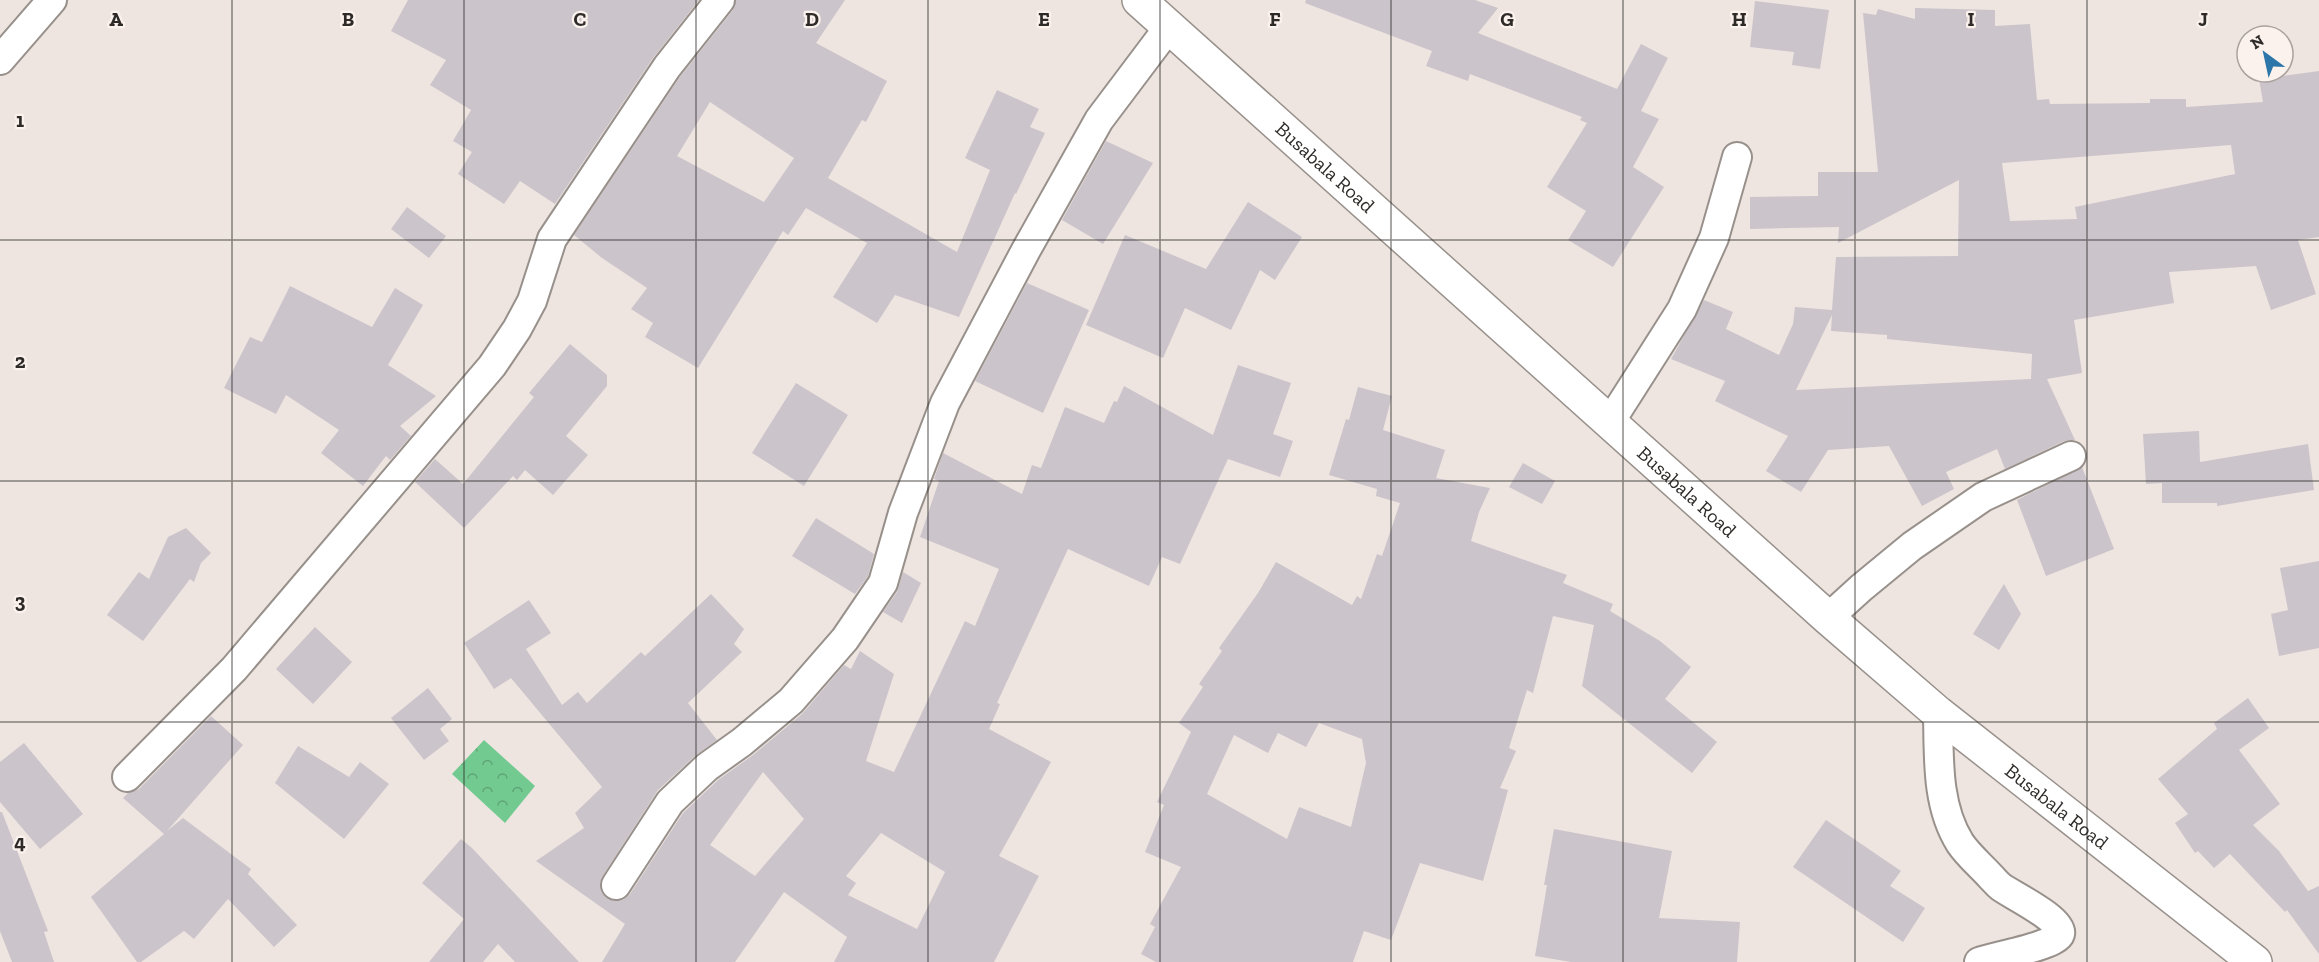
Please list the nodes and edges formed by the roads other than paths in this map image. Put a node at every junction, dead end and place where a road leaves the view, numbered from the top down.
1 (52, 0) edge
2 (720, 0) edge
3 (1139, 0) edge
4 (1169, 27) junction
5 (0, 60) edge
6 (1737, 157) dead end
7 (1610, 422) junction
8 (2071, 456) dead end
9 (1828, 618) junction
10 (1938, 713) junction
11 (127, 777) dead end
12 (616, 885) dead end
13 (1979, 962) edge
14 (2255, 962) edge

1 - 5 street
2 - 11 street
3 - 4 street, Busabala Road
4 - 7 street, Busabala Road
4 - 12 street
6 - 7 street
7 - 9 street, Busabala Road
8 - 9 street
9 - 10 street, Busabala Road
10 - 13 street
10 - 14 street, Busabala Road

